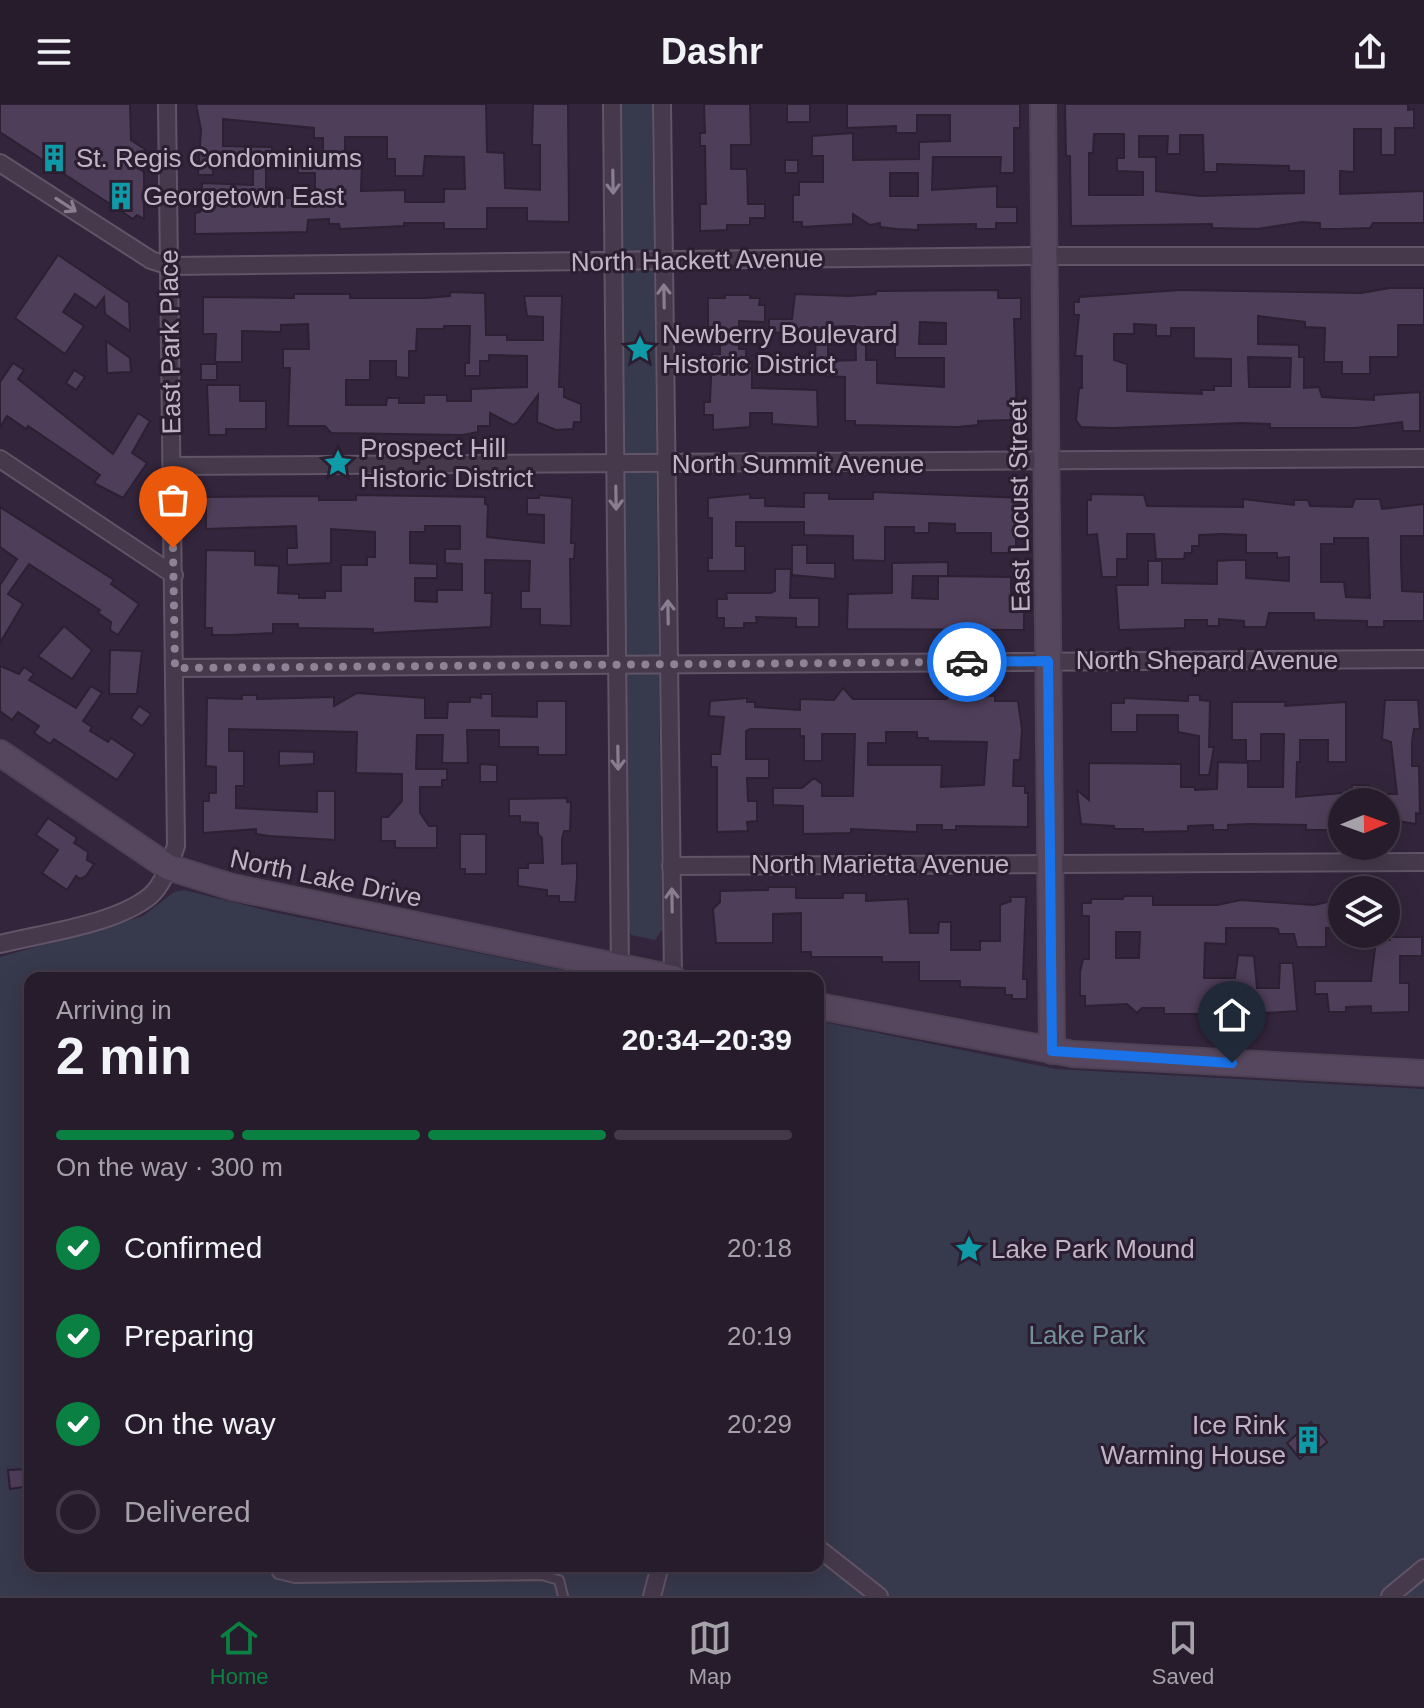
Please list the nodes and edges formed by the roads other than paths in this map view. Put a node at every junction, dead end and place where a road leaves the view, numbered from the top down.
1 (167, 104) edge
2 (612, 104) edge
3 (662, 104) edge
4 (1043, 104) edge
5 (2, 167) edge
6 (1044, 256) junction
7 (1424, 256) edge
8 (664, 260) junction
9 (614, 261) junction
10 (169, 266) junction
11 (1424, 458) edge
12 (0, 459) edge
13 (1046, 463) junction
14 (615, 464) junction
15 (666, 464) junction
16 (172, 466) junction
17 (174, 575) junction
18 (1424, 659) edge
19 (1048, 661) junction
20 (617, 663) junction
21 (669, 663) junction
22 (175, 668) junction
23 (0, 753) edge
24 (1424, 862) edge
25 (1050, 863) junction
26 (671, 866) junction
27 (168, 867) junction
28 (0, 944) edge
29 (615, 972) edge
30 (620, 972) edge
31 (673, 972) edge
32 (824, 1007) edge
33 (1052, 1051) junction
34 (1424, 1073) edge
35 (824, 1553) edge
36 (1424, 1568) edge
37 (277, 1572) edge
38 (658, 1572) edge
39 (563, 1596) edge
40 (652, 1596) edge
41 (879, 1596) edge
42 (1390, 1596) edge

1 - 10 street, East Park Place
2 -> 9 street
3 - 8 street
4 - 6 main road, East Locust Street
5 -> 10 street, North Hackett Avenue
6 - 7 street, North Hackett Avenue
6 - 8 street, North Hackett Avenue
6 - 13 main road, East Locust Street
8 - 9 street, North Hackett Avenue
15 -> 8 street
9 - 10 street, North Hackett Avenue
9 - 14 street
10 - 16 street, East Park Place
11 - 13 street, North Summit Avenue
12 - 17 street
13 - 15 street, North Summit Avenue
13 - 19 main road, East Locust Street
14 - 15 street, North Summit Avenue
14 - 16 street, North Summit Avenue
14 -> 20 street
21 -> 15 street
16 - 17 street, East Park Place
17 - 22 street, East Park Place
18 - 19 street, North Shepard Avenue
19 - 21 street, North Shepard Avenue
19 - 25 main road, East Locust Street
20 - 21 street, North Shepard Avenue
20 - 22 street, North Shepard Avenue
20 -> 30 street
21 - 26 street
22 - 27 street, East Park Place
23 - 27 main road, North Lake Drive
24 - 25 street, North Marietta Avenue
25 - 26 street, North Marietta Avenue
25 - 33 main road, East Locust Street
31 -> 26 street
27 - 28 street
27 - 29 main road, North Lake Drive
32 - 33 main road
33 - 34 main road
35 - 41 street
36 - 42 street
37 - 39 lane
38 - 40 street

